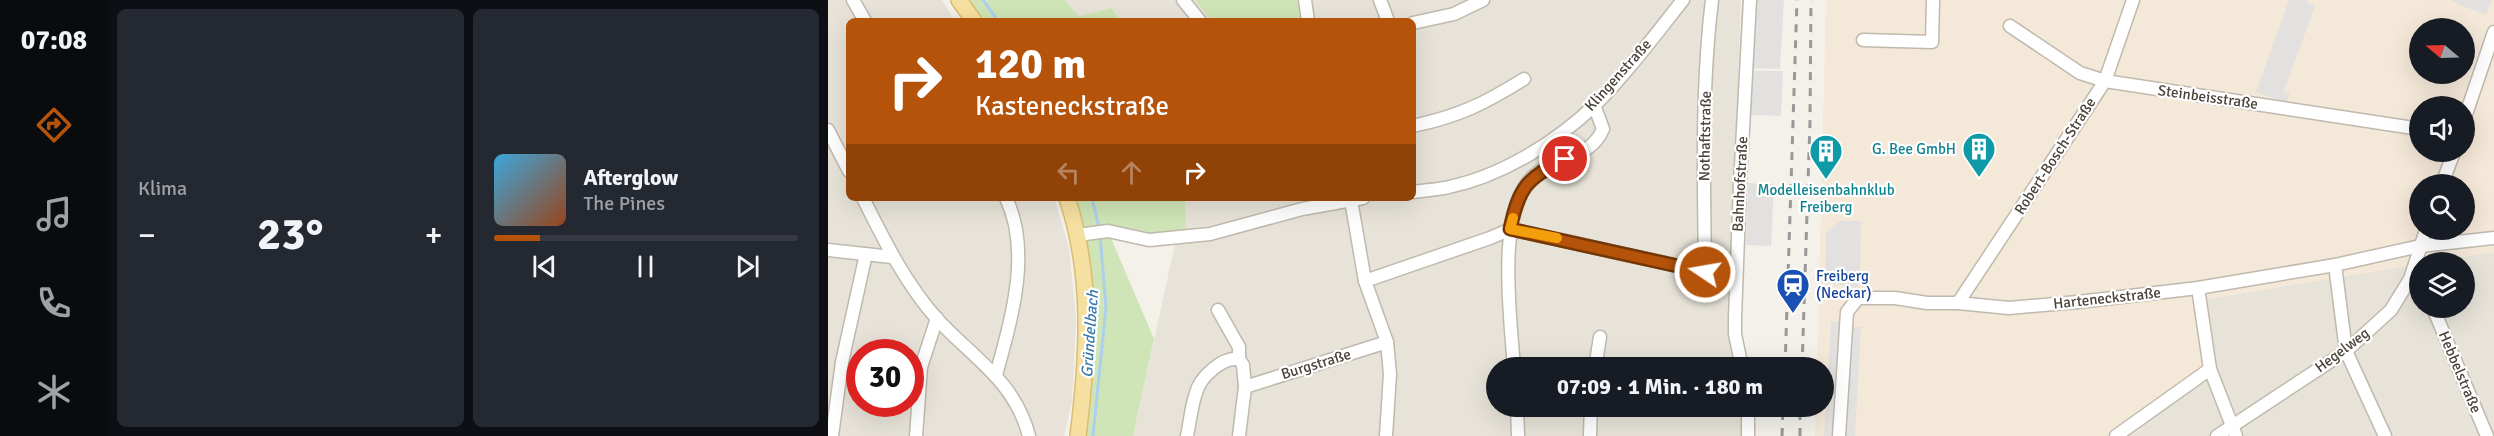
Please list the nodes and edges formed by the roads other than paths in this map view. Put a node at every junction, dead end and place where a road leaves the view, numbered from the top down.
1 (853, 0) edge
2 (959, 0) edge
3 (1184, 0) edge
4 (1305, 0) edge
5 (1380, 0) edge
6 (1483, 0) edge
7 (1683, 0) edge
8 (1712, 0) edge
9 (1750, 0) edge
10 (1933, 0) edge
11 (2133, 0) edge
12 (863, 18) edge
13 (972, 18) edge
14 (1198, 18) edge
15 (1308, 18) edge
16 (1387, 18) edge
17 (1416, 22) edge
18 (2010, 26) dead end
19 (2494, 32) edge
20 (1863, 40) dead end
21 (1524, 79) dead end
22 (2105, 81) junction
23 (2472, 96) edge
24 (1594, 105) junction
25 (1416, 125) edge
26 (2409, 127) edge
27 (828, 130) edge
28 (846, 165) edge
29 (1416, 192) edge
30 (864, 201) edge
31 (1007, 201) edge
32 (1068, 201) edge
33 (1345, 201) edge
34 (1357, 201) edge
35 (1510, 229) junction
36 (1083, 234) junction
37 (2494, 238) edge
38 (2422, 240) edge
39 (2420, 246) junction
40 (828, 250) edge
41 (2419, 252) edge
42 (866, 254) junction
43 (892, 257) junction
44 (2336, 265) junction
45 (1365, 281) junction
46 (2198, 288) junction
47 (2409, 289) edge
48 (1958, 303) junction
49 (1218, 310) dead end
50 (937, 318) junction
51 (2437, 318) edge
52 (1600, 337) dead end
53 (1388, 342) junction
54 (2346, 351) junction
55 (1513, 357) edge
56 (1596, 357) edge
57 (1740, 357) edge
58 (1239, 358) junction
59 (2210, 369) junction
60 (996, 375) junction
61 (1245, 387) junction
62 (1517, 417) edge
63 (1591, 417) edge
64 (1748, 417) edge
65 (2234, 431) edge
66 (832, 436) edge
67 (916, 436) edge
68 (1029, 436) edge
69 (1078, 436) edge
70 (1187, 436) edge
71 (1239, 436) edge
72 (1386, 436) edge
73 (1518, 436) edge
74 (1590, 436) edge
75 (1748, 436) edge
76 (1839, 436) edge
77 (2116, 436) edge
78 (2217, 436) edge
79 (2385, 436) edge
80 (2487, 436) edge

1 - 12 street
2 - 13 main road
3 - 14 street
4 - 15 street
5 - 16 street
6 - 17 street
7 - 24 street, Klingenstraße
8 - 35 street, Nothaftstraße
9 - 57 street, Bahnhofstraße
10 - 20 street
11 - 22 street, Robert-Bosch-Straße
18 - 22 street, Steinbeisstraße
19 - 23 street
21 - 25 street
22 - 26 street, Steinbeisstraße
22 - 48 street, Robert-Bosch-Straße
24 - 29 street, Klingenstraße
24 - 35 street
27 - 28 street
30 - 43 street
31 - 60 street
32 - 36 main road
33 - 36 street
34 - 45 street
35 - 45 street
35 - 55 street
36 - 69 main road
37 - 39 street, Harteneckstraße
38 - 39 street
39 - 41 street, Hegelweg
39 - 44 street, Harteneckstraße
40 - 42 street
42 - 43 street
42 - 66 street
43 - 50 street
44 - 46 street, Harteneckstraße
44 - 54 street
45 - 53 street
46 - 48 street, Harteneckstraße
46 - 59 street
47 - 54 street, Hegelweg
48 - 76 street, Harteneckstraße
49 - 58 street
50 - 60 street
50 - 67 street
51 - 80 street, Hebbelstraße
52 - 56 street
53 - 61 street, Burgstraße
53 - 72 street
54 - 65 street, Hegelweg
54 - 79 street
58 - 61 street
58 - 70 street
59 - 65 street
59 - 77 street
60 - 68 street
61 - 71 street
62 - 73 street
63 - 74 street
64 - 75 street
65 - 78 street, Hegelweg

